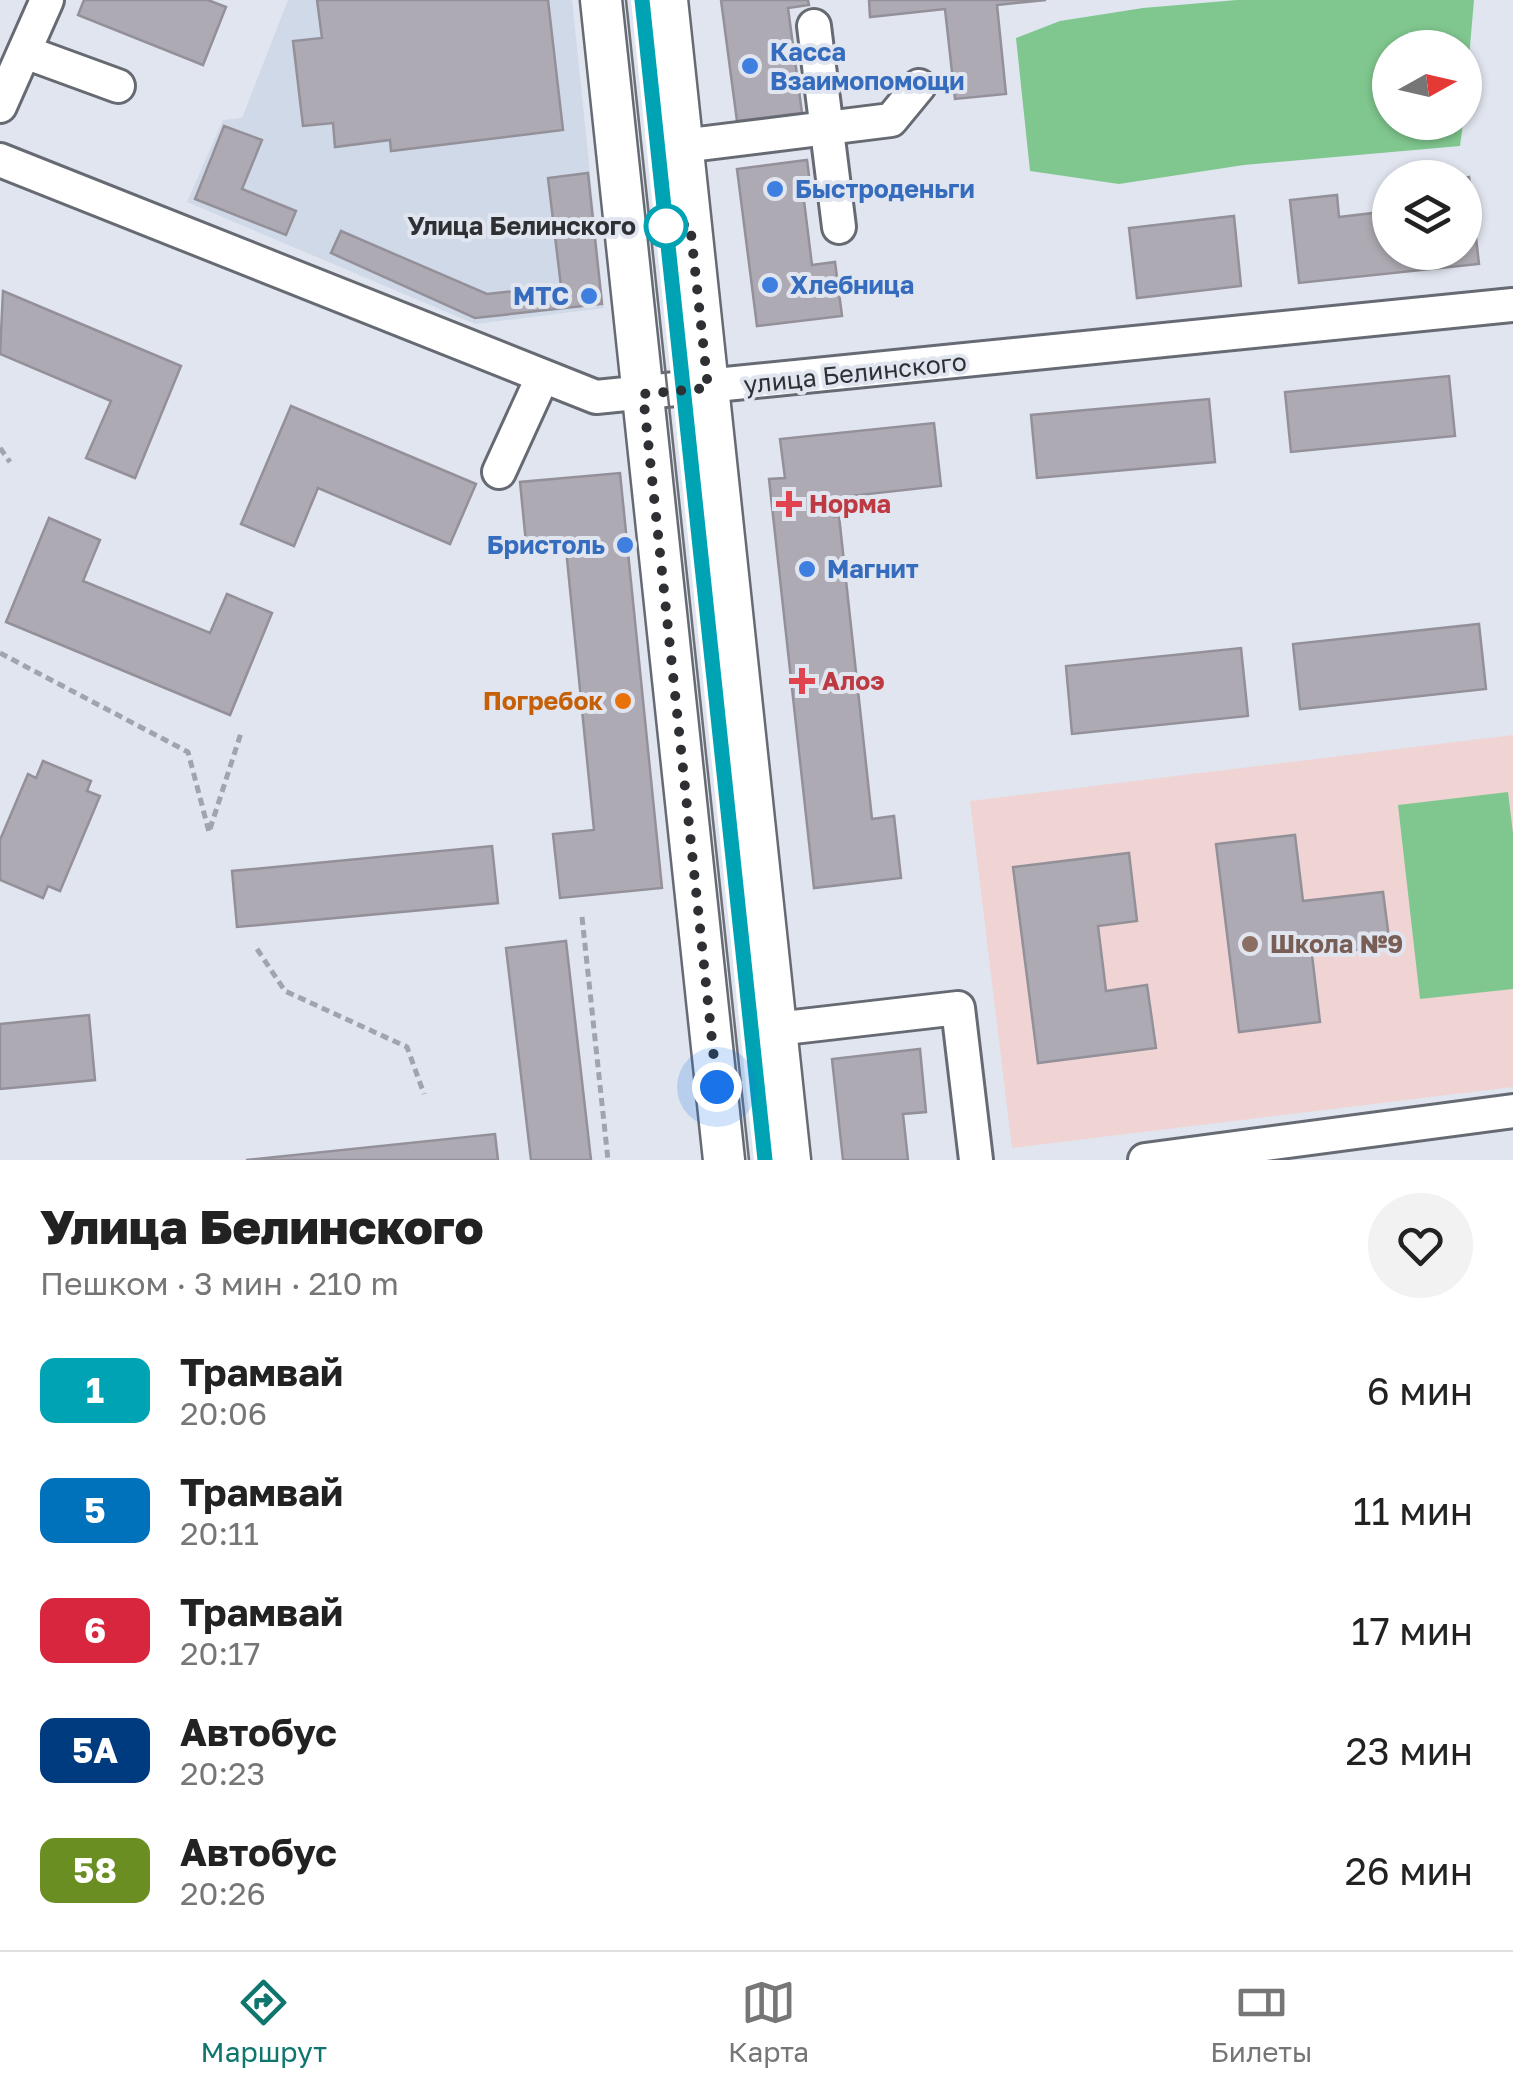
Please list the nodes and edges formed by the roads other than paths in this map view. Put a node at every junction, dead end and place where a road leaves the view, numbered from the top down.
1 (47, 0) edge
2 (601, 0) edge
3 (667, 0) edge
4 (814, 26) dead end
5 (25, 52) junction
6 (118, 86) dead end
7 (918, 86) dead end
8 (0, 106) edge
9 (826, 128) junction
10 (682, 146) junction
11 (0, 160) edge
12 (839, 227) dead end
13 (1513, 305) edge
14 (542, 378) junction
15 (708, 388) junction
16 (643, 394) junction
17 (499, 472) dead end
18 (776, 1029) junction
19 (1513, 1111) edge
20 (724, 1160) edge
21 (790, 1160) edge
22 (976, 1160) edge
23 (1145, 1160) edge

1 - 5 street
2 - 16 main road
3 - 10 main road
4 - 9 street
5 - 6 street
5 - 8 street
7 - 9 street
9 - 10 street
9 - 12 street
10 - 15 main road
11 - 14 street, улица Белинского
13 - 15 street, улица Белинского
14 - 16 street, улица Белинского
14 - 17 street
15 - 16 street, улица Белинского
15 - 18 main road
16 - 20 main road
18 - 21 main road
18 - 22 street
19 - 23 street

